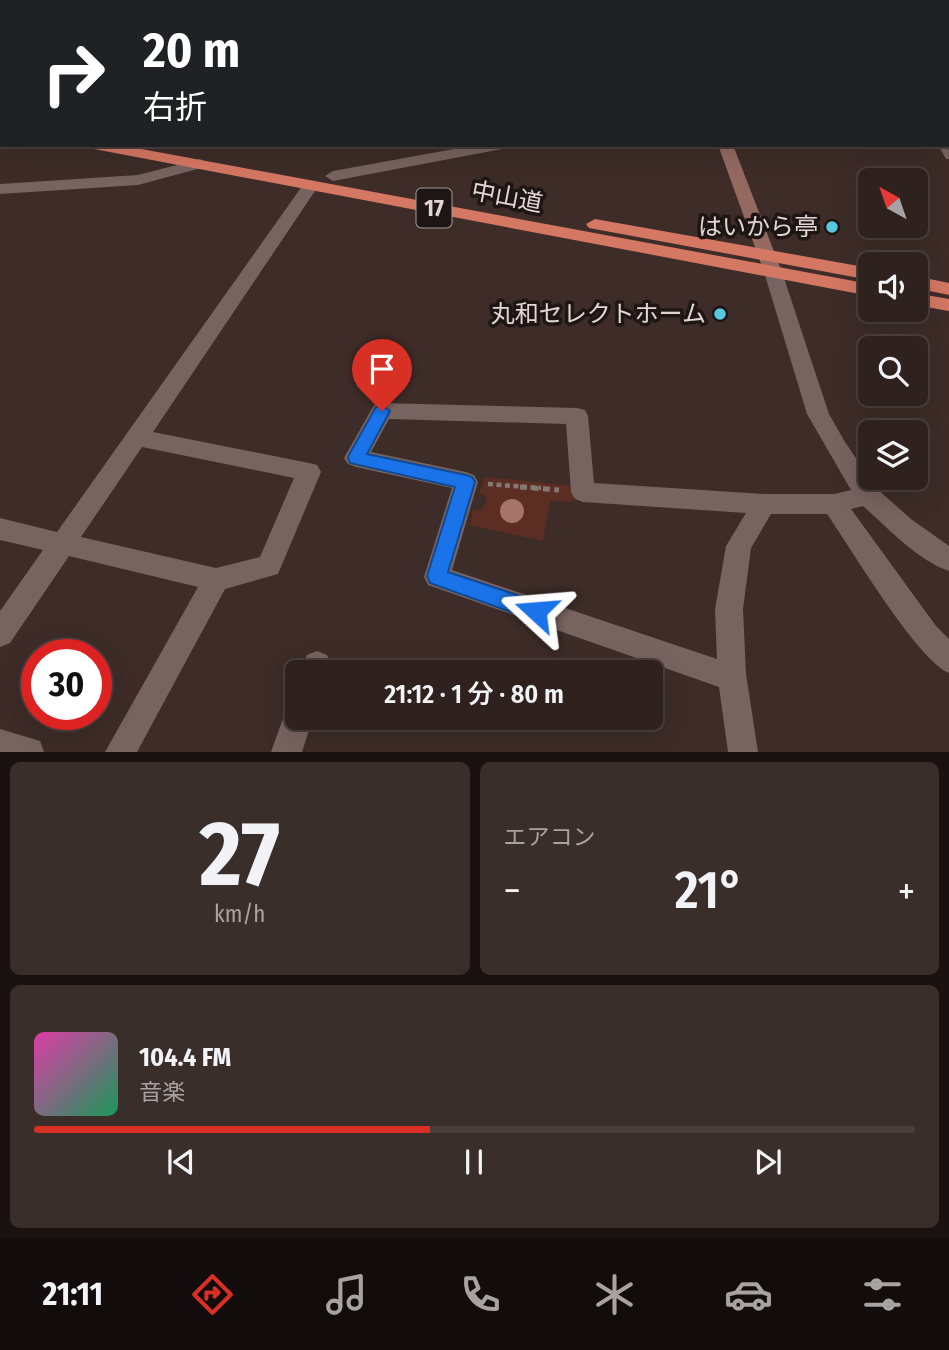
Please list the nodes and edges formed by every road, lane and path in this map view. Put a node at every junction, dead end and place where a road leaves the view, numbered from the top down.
1 (105, 147) edge
2 (181, 147) edge
3 (491, 147) edge
4 (726, 147) edge
5 (200, 164) junction
6 (333, 176) junction
7 (311, 185) junction
8 (0, 189) edge
9 (770, 264) junction
10 (858, 273) edge
11 (928, 285) edge
12 (858, 287) edge
13 (949, 289) edge
14 (928, 301) edge
15 (949, 305) edge
16 (136, 437) junction
17 (466, 482) junction
18 (583, 492) junction
19 (867, 495) junction
20 (834, 503) junction
21 (764, 504) junction
22 (0, 529) edge
23 (62, 544) junction
24 (949, 560) edge
25 (216, 580) junction
26 (0, 634) edge
27 (949, 659) edge
28 (732, 674) junction
29 (294, 730) edge
30 (0, 744) edge
31 (29, 751) edge
32 (120, 751) edge
33 (286, 751) edge
34 (743, 751) edge

1 - 5 highway, 中山道 / 17
2 - 6 highway, 中山道 / 17
3 - 6 street
4 - 9 main road
5 - 7 highway, 中山道 / 17
5 - 8 street
6 - 9 highway, 中山道 / 17
7 - 9 highway, 中山道 / 17
7 - 16 street
9 - 10 highway, 中山道 / 17
9 - 12 highway, 中山道 / 17
9 - 19 street
11 - 13 highway
14 - 15 highway
16 - 23 street
16 - 25 street
17 - 18 path
17 - 18 street
17 - 28 street
18 - 21 street
19 - 20 street
19 - 24 street
20 - 21 street
20 - 27 street
21 - 28 street
22 - 23 street
23 - 25 street
23 - 26 street
25 - 32 street
28 - 34 street
29 - 33 street
30 - 31 street

